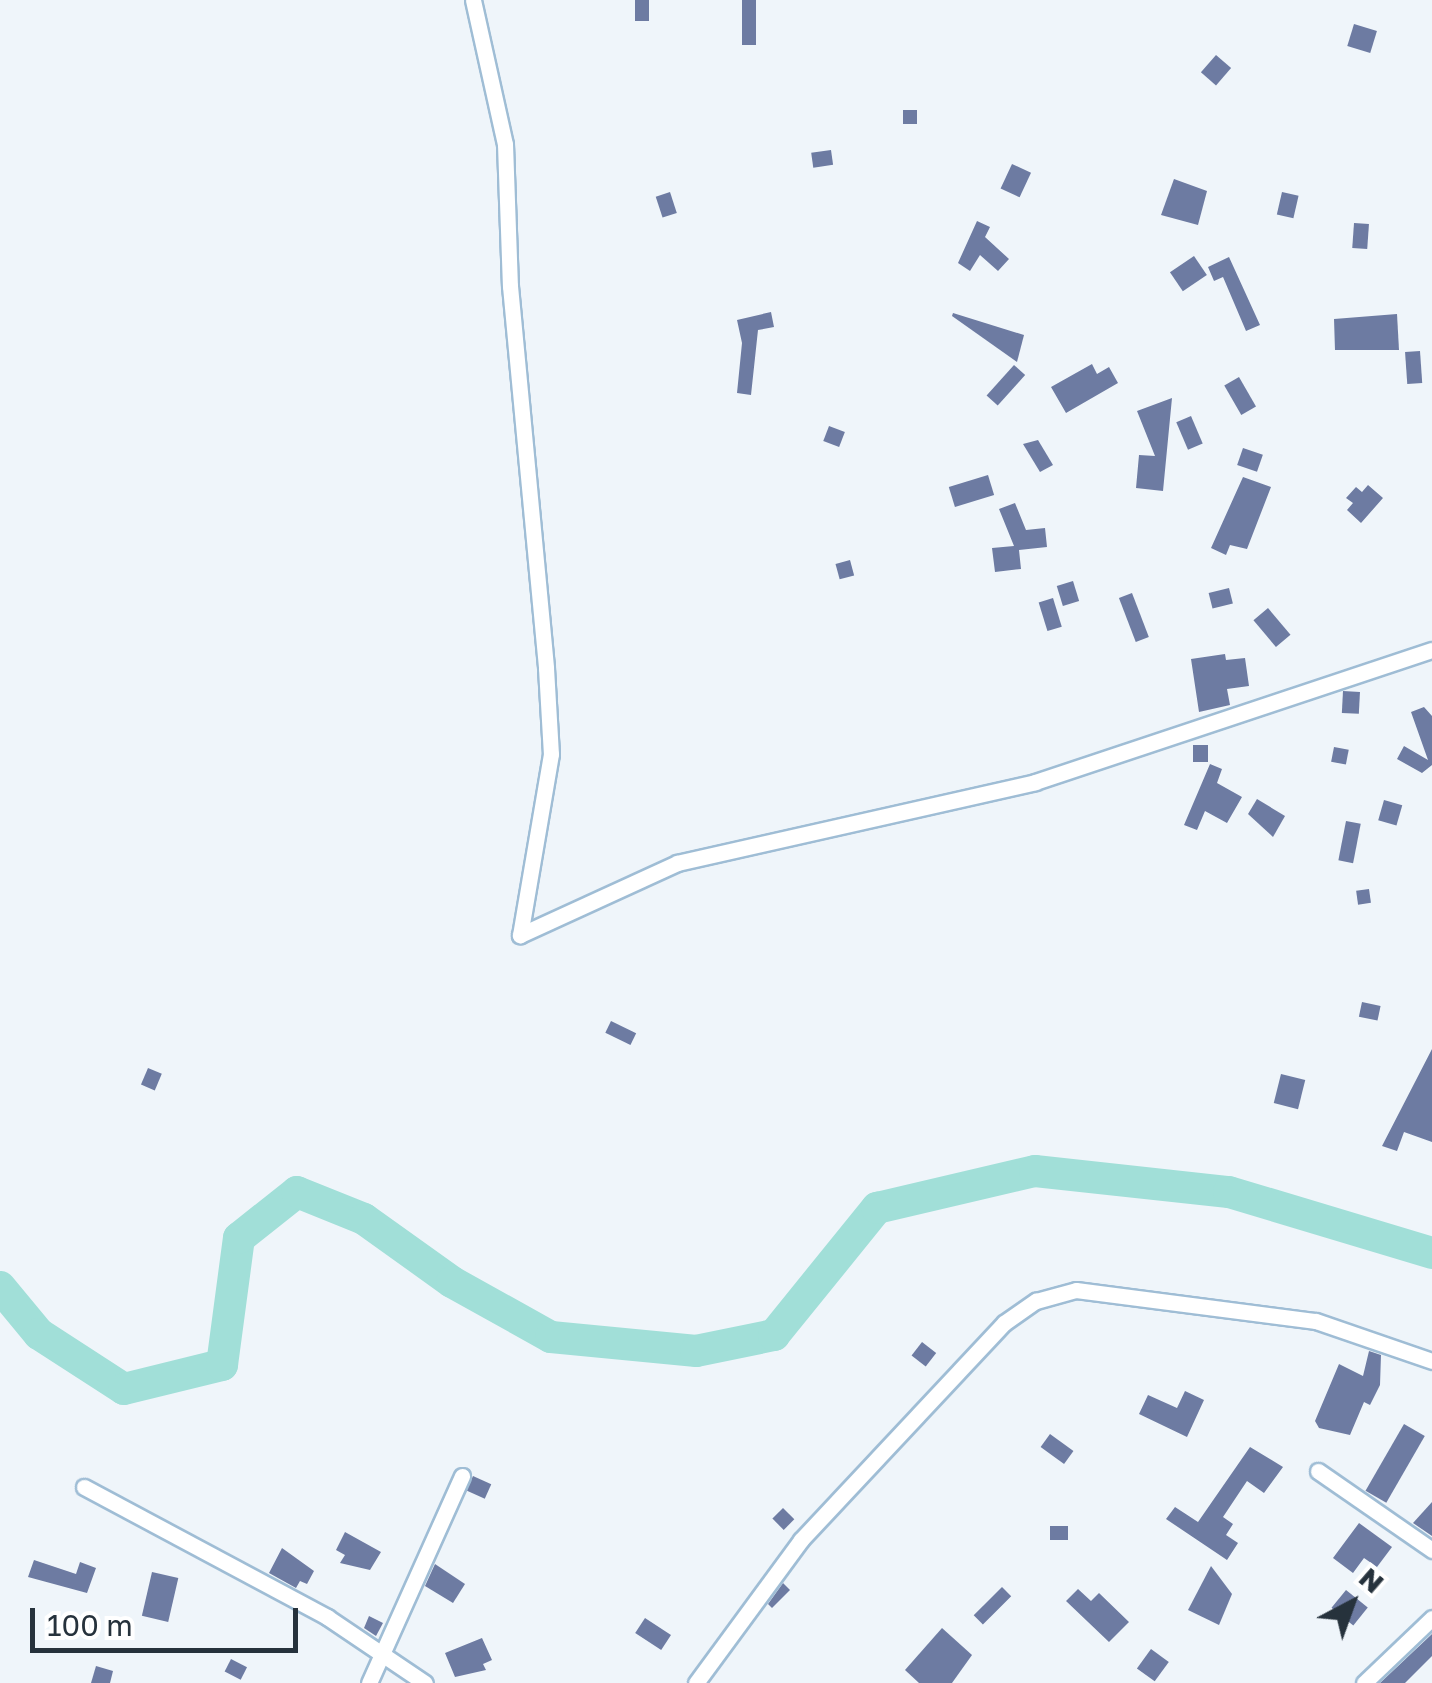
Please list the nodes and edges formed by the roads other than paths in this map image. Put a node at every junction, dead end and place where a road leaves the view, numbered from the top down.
1 (472, 0) edge
2 (1432, 650) edge
3 (1432, 1361) edge
4 (1318, 1471) dead end
5 (462, 1476) dead end
6 (84, 1487) dead end
7 (1432, 1550) edge
8 (1432, 1618) edge
9 (382, 1650) junction
10 (368, 1683) edge
11 (425, 1683) edge
12 (696, 1683) edge
13 (1364, 1683) edge

1 - 2 street
3 - 12 street
4 - 7 street
5 - 9 street
6 - 9 street
8 - 13 street
9 - 10 street
9 - 11 street

